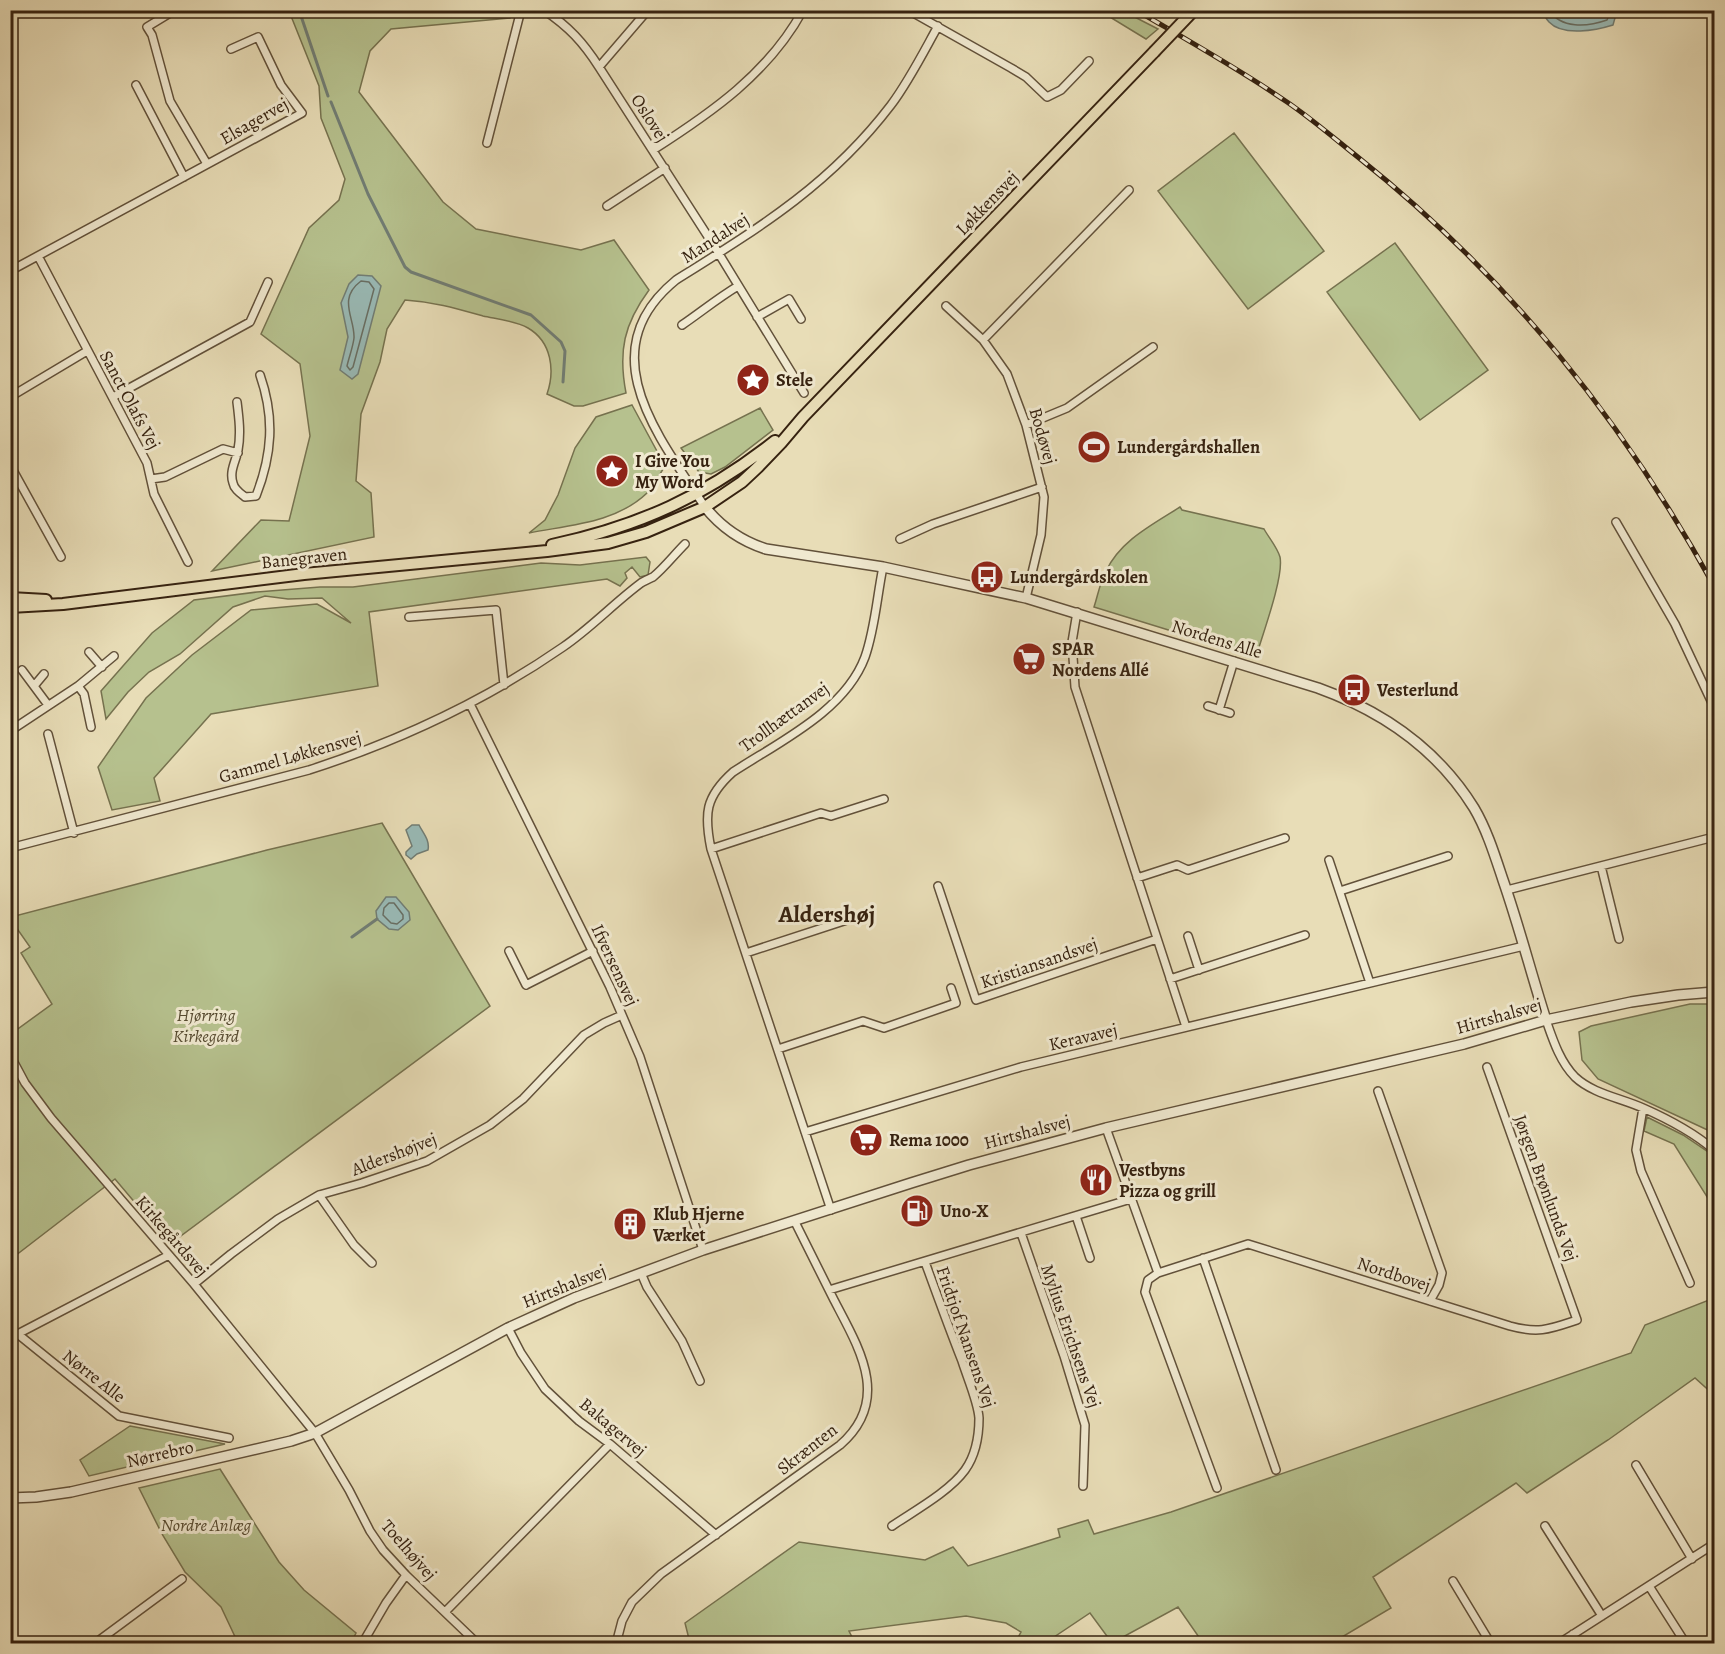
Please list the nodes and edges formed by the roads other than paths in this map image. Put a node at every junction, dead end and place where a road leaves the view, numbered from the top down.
1 (175, 10) edge
2 (521, 10) edge
3 (544, 10) edge
4 (648, 10) edge
5 (803, 10) edge
6 (908, 10) edge
7 (1194, 10) edge
8 (938, 26) junction
9 (231, 49) dead end
10 (1089, 61) dead end
11 (599, 67) junction
12 (136, 85) dead end
13 (487, 143) dead end
14 (653, 150) junction
15 (207, 164) junction
16 (665, 168) junction
17 (184, 177) junction
18 (1129, 190) dead end
19 (607, 206) dead end
20 (718, 254) junction
21 (38, 256) junction
22 (10, 271) edge
23 (268, 282) dead end
24 (738, 286) junction
25 (946, 306) dead end
26 (757, 317) junction
27 (801, 318) dead end
28 (682, 325) dead end
29 (983, 340) junction
30 (1153, 347) dead end
31 (87, 351) junction
32 (260, 375) dead end
33 (804, 393) dead end
34 (10, 397) edge
35 (113, 398) junction
36 (237, 402) dead end
37 (803, 417) junction
38 (1026, 425) junction
39 (238, 453) junction
40 (10, 465) edge
41 (151, 479) junction
42 (1042, 487) junction
43 (697, 495) junction
44 (705, 507) junction
45 (1616, 522) dead end
46 (900, 539) dead end
47 (685, 544) dead end
48 (513, 553) junction
49 (61, 557) dead end
50 (188, 562) dead end
51 (883, 567) junction
52 (10, 598) edge
53 (1026, 598) junction
54 (100, 599) junction
55 (10, 607) edge
56 (1077, 612) junction
57 (409, 617) dead end
58 (89, 652) dead end
59 (114, 656) dead end
60 (1234, 661) junction
61 (102, 667) junction
62 (22, 670) dead end
63 (44, 674) dead end
64 (504, 685) junction
65 (34, 686) junction
66 (78, 686) junction
67 (470, 704) junction
68 (48, 705) junction
69 (1208, 706) dead end
70 (1714, 707) edge
71 (1219, 710) junction
72 (1230, 713) dead end
73 (91, 727) dead end
74 (10, 731) edge
75 (48, 734) dead end
76 (884, 799) dead end
77 (74, 833) junction
78 (1714, 837) edge
79 (1285, 838) dead end
80 (10, 848) edge
81 (711, 849) junction
82 (1448, 856) dead end
83 (1329, 860) dead end
84 (1601, 867) junction
85 (1137, 878) junction
86 (938, 886) dead end
87 (1507, 890) junction
88 (1340, 891) junction
89 (853, 918) dead end
90 (1305, 935) dead end
91 (1188, 936) dead end
92 (1157, 939) junction
93 (1619, 939) dead end
94 (1524, 945) junction
95 (509, 951) dead end
96 (592, 951) junction
97 (746, 953) junction
98 (1199, 970) junction
99 (1170, 979) junction
100 (1370, 983) junction
101 (951, 988) dead end
102 (1714, 992) edge
103 (622, 1015) junction
104 (1546, 1020) junction
105 (1186, 1027) junction
106 (778, 1049) junction
107 (10, 1055) edge
108 (1487, 1067) dead end
109 (1378, 1091) dead end
110 (1643, 1108) junction
111 (1106, 1128) junction
112 (805, 1132) junction
113 (1714, 1150) edge
114 (319, 1196) junction
115 (1131, 1199) junction
116 (831, 1210) junction
117 (1076, 1216) junction
118 (795, 1222) junction
119 (1020, 1233) junction
120 (704, 1250) junction
121 (169, 1255) junction
122 (1090, 1258) dead end
123 (1203, 1258) junction
124 (925, 1262) junction
125 (372, 1263) dead end
126 (641, 1273) junction
127 (1158, 1273) junction
128 (1690, 1283) dead end
129 (194, 1284) junction
130 (829, 1290) junction
131 (1430, 1301) junction
132 (1578, 1320) joint
133 (508, 1329) junction
134 (19, 1335) junction
135 (10, 1338) edge
136 (700, 1381) dead end
137 (315, 1433) junction
138 (229, 1438) dead end
139 (610, 1444) junction
140 (1636, 1465) dead end
141 (1276, 1470) dead end
142 (1083, 1486) dead end
143 (1217, 1488) dead end
144 (10, 1498) edge
145 (892, 1526) dead end
146 (1545, 1526) dead end
147 (716, 1535) junction
148 (1714, 1544) edge
149 (1692, 1558) junction
150 (406, 1575) junction
151 (182, 1579) dead end
152 (1452, 1581) dead end
153 (1649, 1586) junction
154 (446, 1611) junction
155 (1602, 1616) junction
156 (1573, 1634) junction
157 (94, 1644) edge
158 (362, 1644) edge
159 (478, 1644) edge
160 (616, 1644) edge
161 (1491, 1644) edge
162 (1558, 1644) edge
163 (1578, 1644) edge
164 (1686, 1644) edge

1 - 15 street
2 - 13 street
3 - 11 street, Oslovej
4 - 11 street
5 - 14 street
6 - 8 street
7 - 37 main road, Løkkensvej, bridge
8 - 10 street
8 - 20 street, Mandalvej
9 - 15 street, Elsagervej
11 - 14 street, Oslovej
12 - 17 street
14 - 16 street, Oslovej
15 - 17 street, Elsagervej
16 - 19 street
16 - 20 street, Oslovej
17 - 21 street, Elsagervej
18 - 29 street
20 - 24 street, Oslovej
20 - 43 street, Mandalvej
21 - 22 street, Elsagervej
21 - 31 street, Sanct Olafs Vej
23 - 35 street
24 - 26 street, Oslovej
24 - 28 street
25 - 29 street, Bodøvej
26 - 27 street
26 - 33 street, Oslovej
29 - 38 street, Bodøvej
30 - 38 street
31 - 34 street
31 - 35 street, Sanct Olafs Vej
32 - 39 street
35 - 41 street, Sanct Olafs Vej
36 - 39 street
37 - 43 main road, Løkkensvej
37 - 44 main road, Løkkensvej
38 - 42 street, Bodøvej
39 - 41 street
40 - 49 street
41 - 50 street, Sanct Olafs Vej
42 - 46 street
42 - 53 street, Bodøvej
43 - 44 street, Mandalvej
43 - 48 main road, Banegraven
44 - 48 main road, Banegraven
44 - 51 street, Nordens Alle
45 - 70 street
47 - 64 street, Gammel Løkkensvej
48 - 54 main road, Banegraven
51 - 53 street, Nordens Alle
51 - 81 street, Trollhættanvej
52 - 54 main road, Banegraven
53 - 56 street, Nordens Alle
54 - 55 main road, Banegraven
56 - 60 street, Nordens Alle
56 - 85 street
57 - 64 street
58 - 61 street
59 - 61 street
60 - 71 street
60 - 87 street, Nordens Alle
61 - 66 street
62 - 65 street
63 - 65 street
64 - 67 street, Gammel Løkkensvej
65 - 68 street
66 - 68 street
66 - 73 street
67 - 77 street, Gammel Løkkensvej
67 - 96 street, Ifversensvej
68 - 74 street
69 - 71 street
71 - 72 street
75 - 77 street
76 - 81 street
77 - 80 street, Gammel Løkkensvej
78 - 84 street
79 - 85 street
81 - 97 street, Trollhættanvej
82 - 88 street
83 - 88 street
84 - 87 street
84 - 93 street
85 - 92 street
86 - 92 street, Kristiansandsvej
87 - 94 street, Nordens Alle
88 - 100 street
89 - 97 street
90 - 98 street
91 - 98 street
92 - 99 street
94 - 100 street, Keravavej
94 - 104 street, Nordens Alle
95 - 96 street
96 - 103 street, Ifversensvej
97 - 106 street, Trollhættanvej
98 - 99 street
99 - 105 street
100 - 105 street, Keravavej
101 - 106 street
102 - 104 street, Hirtshalsvej
103 - 114 street, Aldershøjvej
103 - 120 street, Ifversensvej
104 - 110 street
104 - 111 street, Hirtshalsvej
105 - 112 street, Keravavej
106 - 112 street, Trollhættanvej
107 - 121 street, Kirkegårdsvej
108 - 132 street, Jørgen Brønlunds Vej
109 - 131 street
110 - 113 street
110 - 128 street
111 - 115 street
111 - 116 street, Hirtshalsvej
112 - 116 street, Trollhættanvej
114 - 125 street
114 - 129 street, Aldershøjvej
115 - 117 street
115 - 127 street
116 - 118 street, Hirtshalsvej
117 - 119 street
117 - 122 street
118 - 120 street, Hirtshalsvej
118 - 130 street, Skrænten
119 - 124 street
119 - 142 street, Mylius Erichsens Vej
120 - 126 street, Hirtshalsvej
121 - 129 street, Kirkegårdsvej
121 - 134 street
123 - 127 street, Nordbovej
123 - 131 street, Nordbovej
123 - 141 street
124 - 130 street
124 - 145 street, Fridtjof Nansens Vej
126 - 133 street, Hirtshalsvej
126 - 136 street
127 - 143 street
129 - 137 street, Kirkegårdsvej
130 - 147 street, Skrænten
131 - 132 street, Nordbovej
133 - 137 street, Hirtshalsvej
133 - 139 street, Bakagervej
134 - 135 street
134 - 138 street, Nørre Alle
137 - 144 street, Nørrebro
137 - 150 street, Toelhøjvej
139 - 147 street, Bakagervej
139 - 154 street
140 - 149 street
146 - 155 street
147 - 160 street, Skrænten
148 - 149 street
149 - 153 street
150 - 154 street, Toelhøjvej
150 - 158 street
151 - 157 street
152 - 161 street
153 - 155 street
153 - 164 street
154 - 159 street, Toelhøjvej
155 - 156 street
156 - 162 street
156 - 163 street

